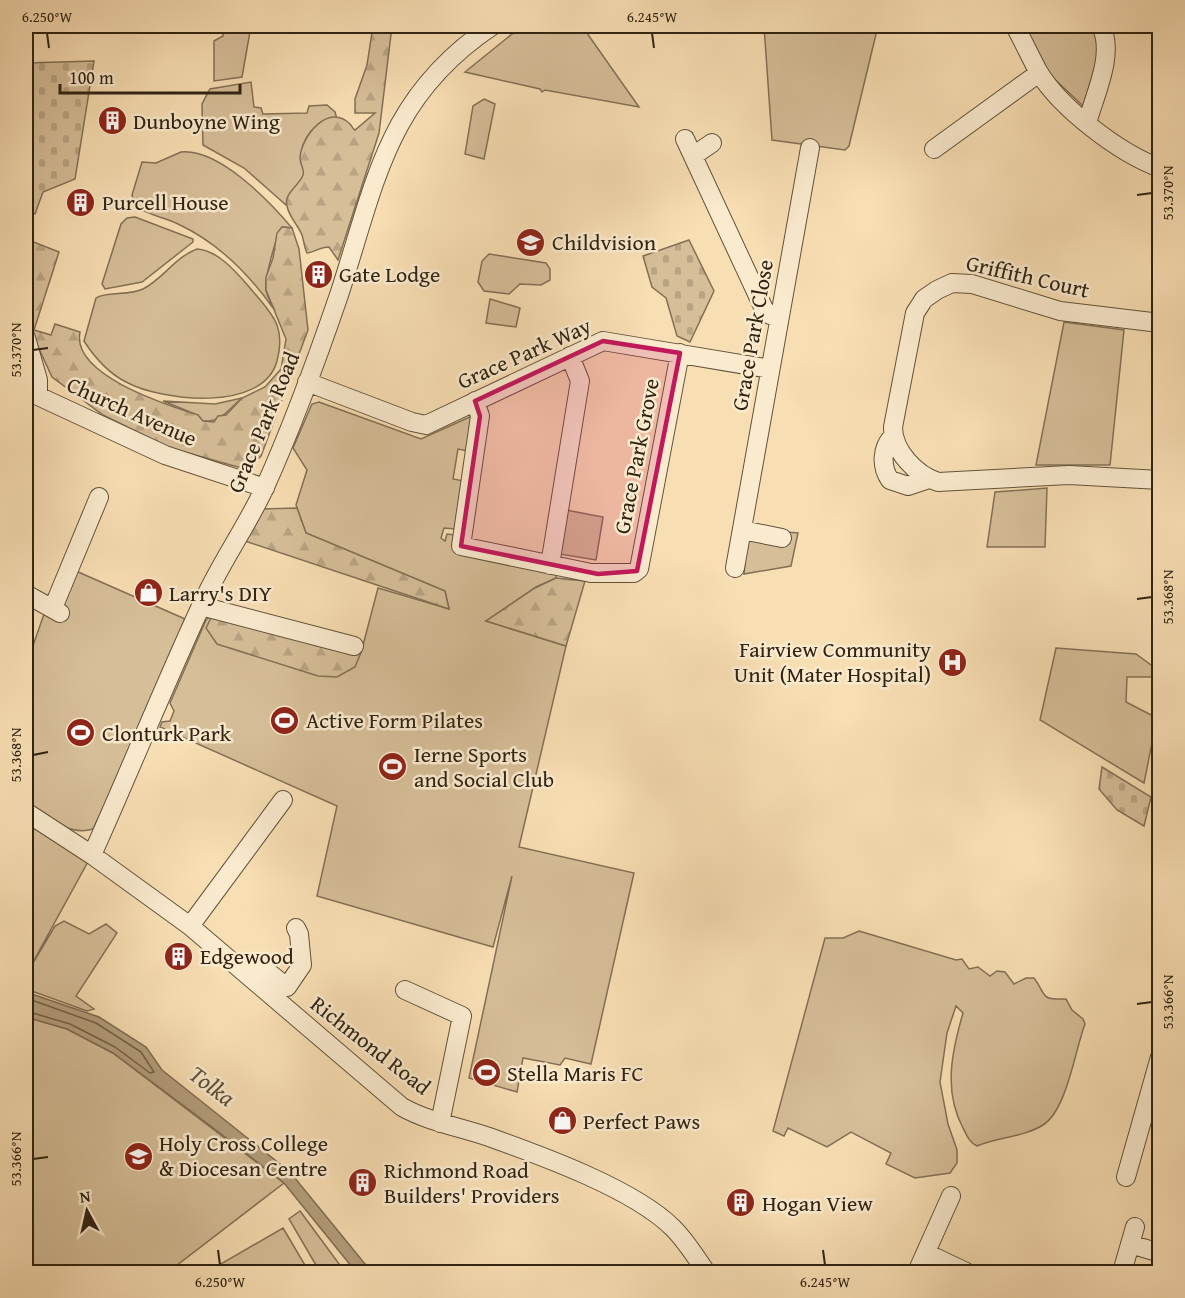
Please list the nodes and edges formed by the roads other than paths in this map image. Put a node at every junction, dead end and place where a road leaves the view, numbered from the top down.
1 (492, 26) edge
2 (1015, 26) edge
3 (1101, 26) edge
4 (1039, 73) junction
5 (1087, 123) junction
6 (685, 139) dead end
7 (712, 142) dead end
8 (810, 148) dead end
9 (934, 149) dead end
10 (693, 156) junction
11 (1160, 168) edge
12 (779, 317) junction
13 (1160, 323) edge
14 (26, 338) edge
15 (680, 353) junction
16 (570, 356) junction
17 (770, 369) junction
18 (307, 382) junction
19 (32, 394) edge
20 (475, 401) junction
21 (893, 436) junction
22 (929, 479) junction
23 (1160, 480) edge
24 (264, 488) junction
25 (99, 497) dead end
26 (742, 530) junction
27 (782, 538) dead end
28 (550, 565) junction
29 (735, 568) dead end
30 (26, 594) edge
31 (201, 606) junction
32 (354, 646) dead end
33 (283, 800) dead end
34 (26, 812) edge
35 (92, 855) junction
36 (190, 926) junction
37 (296, 928) dead end
38 (250, 977) junction
39 (405, 990) dead end
40 (1160, 1057) edge
41 (1152, 1120) edge
42 (440, 1124) junction
43 (1126, 1177) dead end
44 (951, 1196) dead end
45 (926, 1253) junction
46 (1160, 1253) edge
47 (706, 1272) edge
48 (917, 1272) edge
49 (966, 1272) edge
50 (1122, 1272) edge

1 - 18 street, Grace Park Road
2 - 4 street
3 - 5 street
4 - 5 street
4 - 9 street
5 - 11 street
6 - 10 street
7 - 10 street
8 - 12 street, Grace Park Close
10 - 12 street
12 - 17 street, Grace Park Close
13 - 21 street, Griffith Court
14 - 19 street, Church Avenue
15 - 16 street, Grace Park Way
15 - 17 street, Grace Park Way
15 - 28 street, Grace Park Grove
16 - 20 street, Grace Park Way
16 - 28 street
17 - 26 street, Grace Park Close
18 - 20 street, Grace Park Way
18 - 24 street, Grace Park Road
19 - 24 street, Church Avenue
20 - 28 street
21 - 22 street
21 - 22 street, Griffith Court
22 - 23 street, Griffith Court
24 - 31 street, Grace Park Road
25 - 30 street
26 - 27 street
26 - 29 street, Grace Park Close
31 - 32 street
31 - 35 street, Grace Park Road
33 - 36 street
34 - 35 street, Richmond Road
35 - 36 street, Richmond Road
36 - 38 street, Richmond Road
37 - 38 street
38 - 42 street, Richmond Road
39 - 42 street
40 - 41 street
41 - 43 street
42 - 47 street, Richmond Road
44 - 45 street
45 - 48 street
45 - 49 street
46 - 50 street

